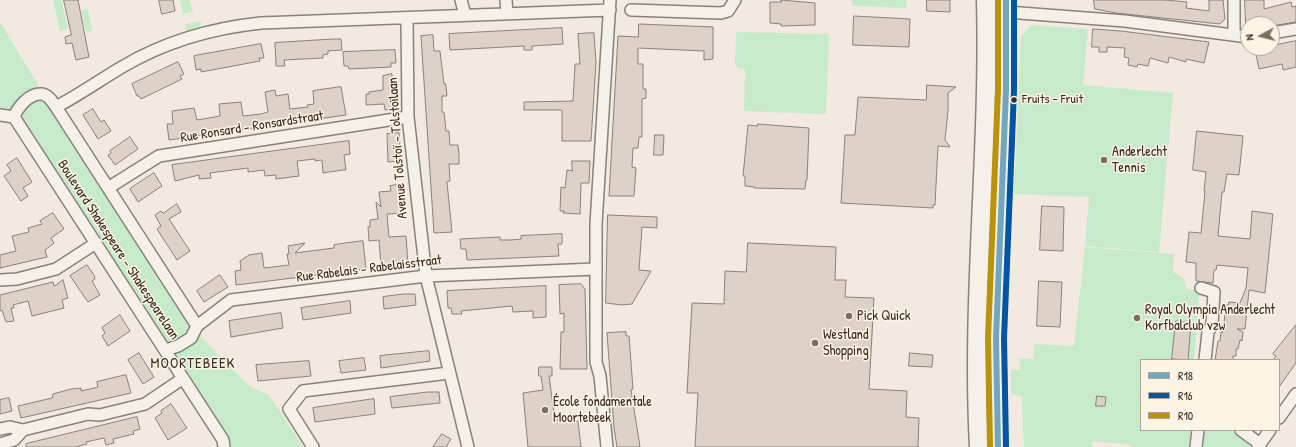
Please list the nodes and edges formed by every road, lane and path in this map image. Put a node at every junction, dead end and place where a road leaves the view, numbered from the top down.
1 (461, 0) edge
2 (506, 0) edge
3 (735, 0) edge
4 (986, 0) edge
5 (1234, 0) edge
6 (1004, 4) edge
7 (610, 5) edge
8 (631, 10) dead end
9 (507, 14) junction
10 (465, 15) junction
11 (407, 18) junction
12 (1296, 29) edge
13 (1280, 32) edge
14 (1234, 35) junction
15 (1240, 36) edge
16 (56, 107) junction
17 (0, 115) edge
18 (408, 117) junction
19 (14, 118) junction
20 (108, 188) junction
21 (980, 235) junction
22 (96, 244) junction
23 (999, 245) junction
24 (595, 270) junction
25 (426, 276) junction
26 (0, 280) edge
27 (1201, 288) dead end
28 (197, 326) junction
29 (165, 350) junction
30 (1205, 359) edge
31 (449, 373) junction
32 (182, 379) junction
33 (1296, 394) edge
34 (1280, 417) edge
35 (0, 429) edge
36 (23, 430) junction
37 (1198, 431) edge
38 (1242, 431) edge
39 (1269, 431) edge
40 (224, 443) edge
41 (0, 444) edge
42 (1259, 446) edge
43 (313, 447) edge
44 (468, 447) edge
45 (607, 447) edge
46 (979, 447) edge
47 (998, 447) edge
48 (1196, 447) edge

1 - 10 street
2 - 9 street
3 - 8 street
4 - 21 main road
5 - 14 street
6 - 14 street
6 - 23 main road
7 - 9 street
7 - 24 street
9 - 10 street
10 - 11 street
11 - 16 street
11 - 18 street, Avenue Tolstoï - Tolstoïlaan
12 - 13 street
14 - 15 street
16 - 19 street, Boulevard Shakespeare - Shakespearelaan
16 - 20 street, Boulevard Shakespeare - Shakespearelaan
17 - 19 street
18 - 20 street, Rue Ronsard - Ronsardstraat
18 - 25 street, Avenue Tolstoï - Tolstoïlaan
19 - 22 street, Boulevard Shakespeare - Shakespearelaan
20 - 28 street, Boulevard Shakespeare - Shakespearelaan
21 - 23 street
21 - 46 main road
22 - 26 street
22 - 29 street, Boulevard Shakespeare - Shakespearelaan
23 - 47 main road
24 - 25 street, Rue Rabelais - Rabelaisstraat
24 - 45 street
25 - 28 street, Rue Rabelais - Rabelaisstraat
25 - 31 street, Avenue Tolstoï - Tolstoïlaan
27 - 30 street
28 - 29 street, Rue Rabelais - Rabelaisstraat
29 - 32 street, Boulevard Shakespeare - Shakespearelaan
31 - 43 street
31 - 44 street, Avenue Tolstoï - Tolstoïlaan
32 - 36 street
32 - 40 street, Boulevard Shakespeare - Shakespearelaan
33 - 34 street
35 - 36 street
36 - 41 street
37 - 48 street
38 - 42 street
39 - 42 street

